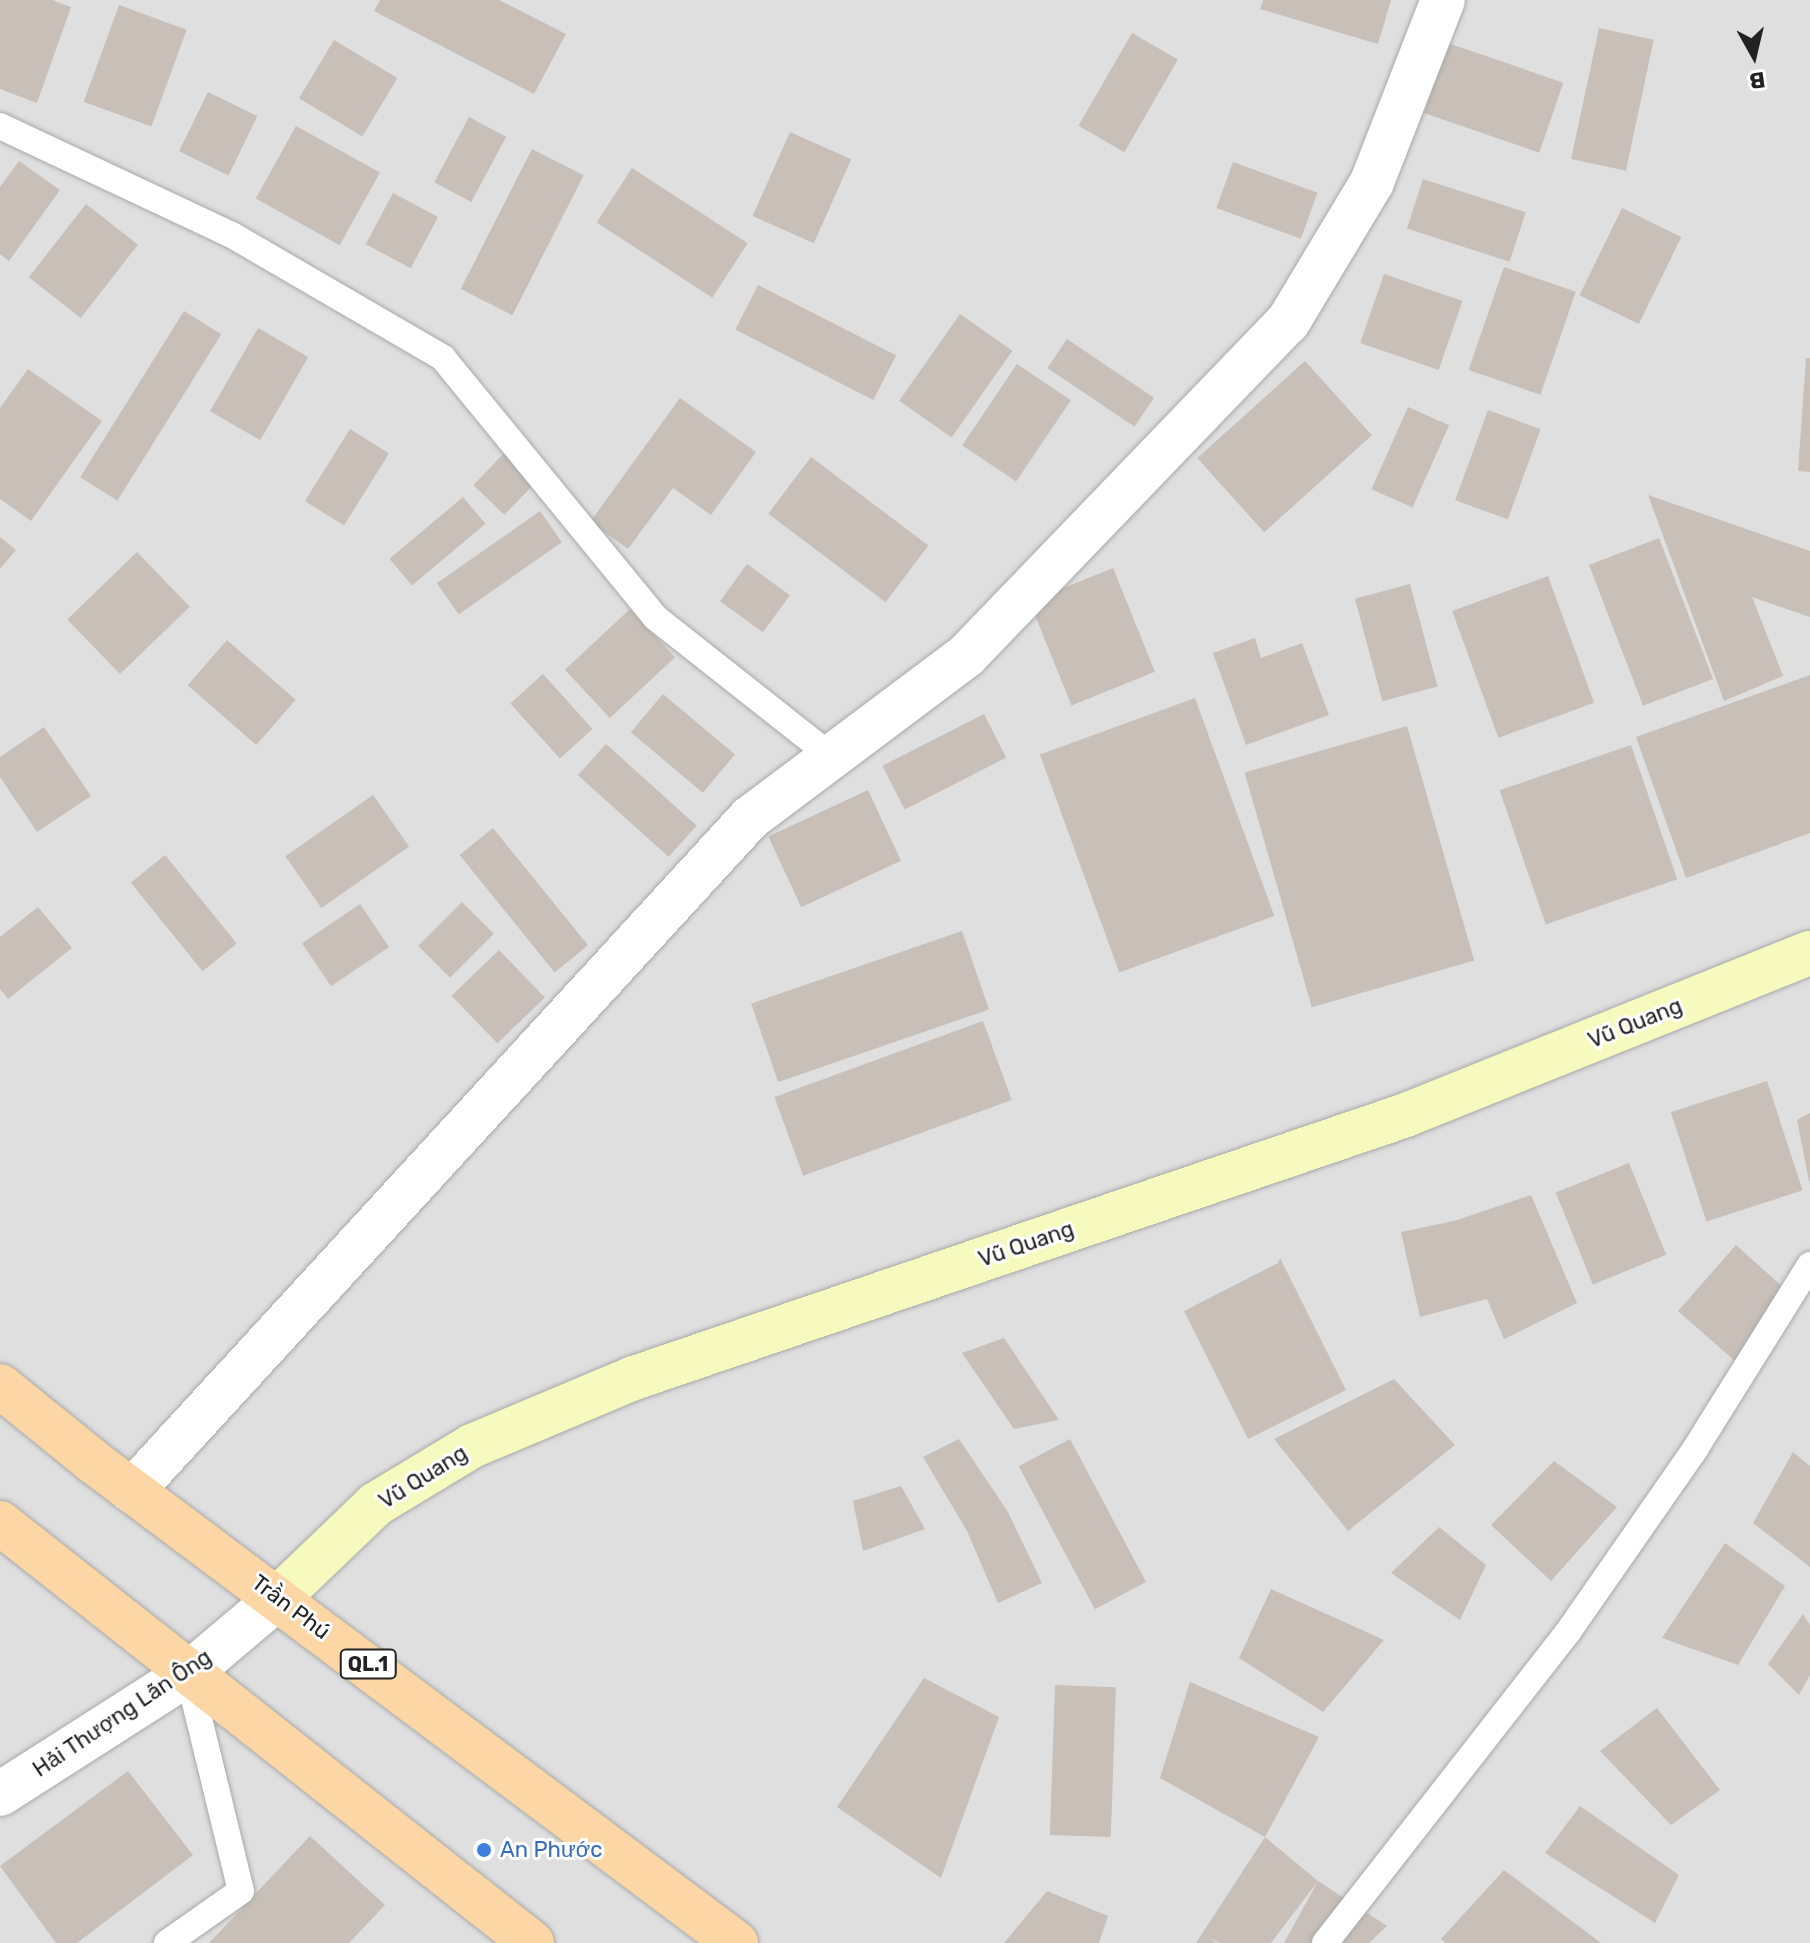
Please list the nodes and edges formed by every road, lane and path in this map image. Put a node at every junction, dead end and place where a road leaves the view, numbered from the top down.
1 (1443, 0) edge
2 (0, 126) edge
3 (832, 757) junction
4 (1810, 953) edge
5 (1810, 1265) edge
6 (0, 1386) edge
7 (132, 1491) junction
8 (0, 1523) edge
9 (279, 1597) junction
10 (188, 1674) junction
11 (0, 1794) edge
12 (167, 1943) edge
13 (532, 1943) edge
14 (736, 1943) edge
15 (1325, 1943) edge

1 - 3 street
2 - 3 lane
3 - 7 street
4 - 9 main road, Vũ Quang
5 - 15 lane
6 - 7 main road, Trần Phú / QL.1
7 - 9 main road, Trần Phú / QL.1
8 - 10 main road
9 - 10 street, Hải Thượng Lãn Ông
9 - 14 main road, Trần Phú / QL.1
10 - 11 street, Hải Thượng Lãn Ông
10 - 12 lane
10 - 13 main road

